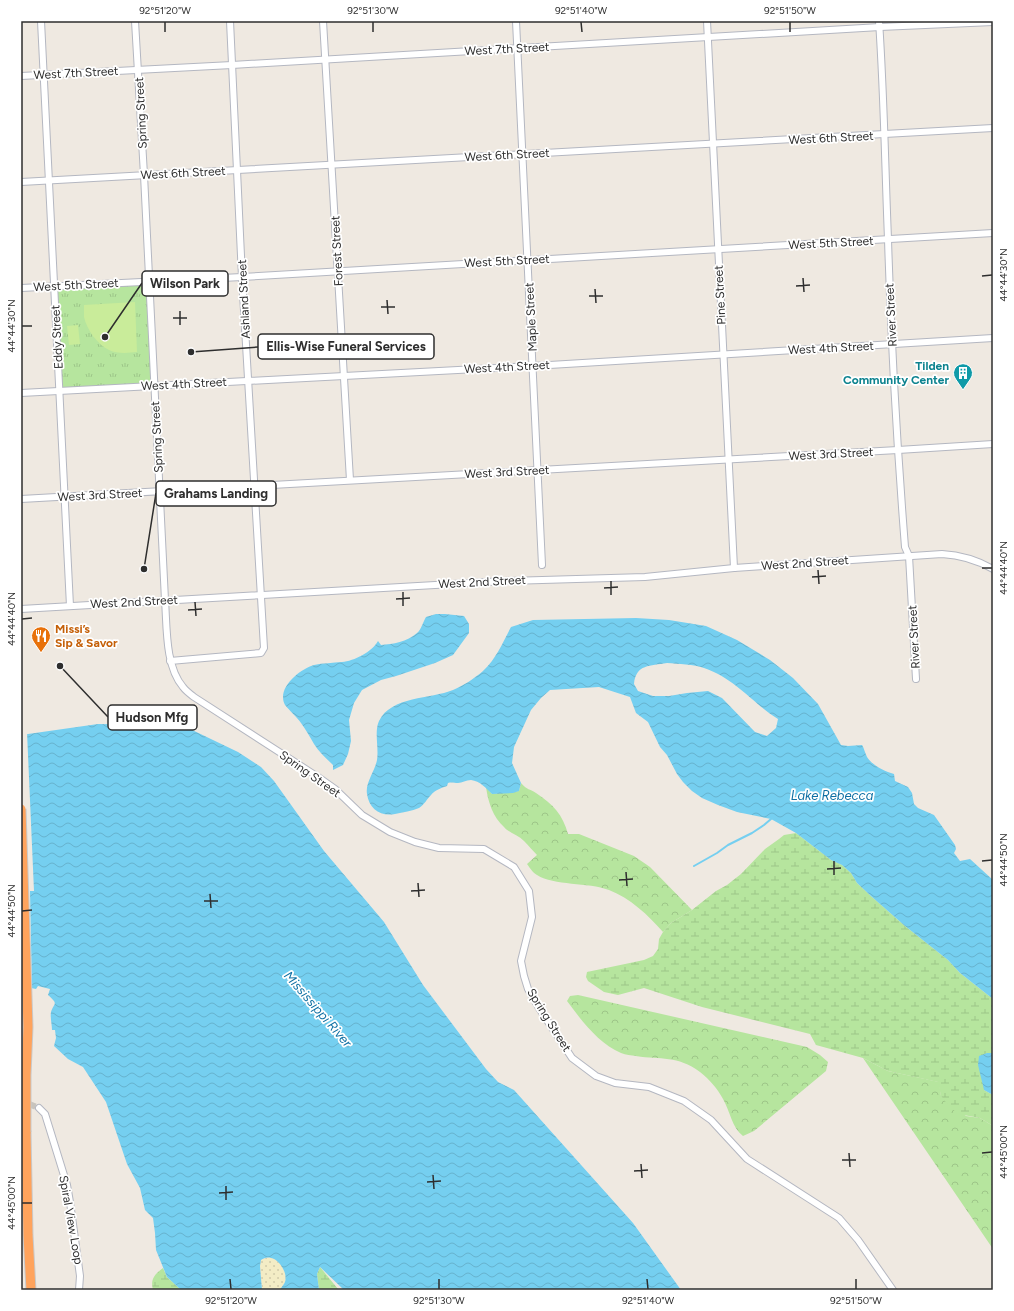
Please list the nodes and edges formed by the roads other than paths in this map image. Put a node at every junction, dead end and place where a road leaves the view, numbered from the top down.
1 (41, 21) edge
2 (135, 21) edge
3 (230, 21) edge
4 (323, 21) edge
5 (516, 21) edge
6 (707, 21) edge
7 (993, 22) edge
8 (879, 24) edge
9 (708, 37) junction
10 (517, 49) junction
11 (325, 59) junction
12 (232, 65) junction
13 (138, 69) junction
14 (43, 74) junction
15 (21, 76) edge
16 (993, 128) edge
17 (885, 135) junction
18 (713, 144) junction
19 (523, 154) junction
20 (332, 165) junction
21 (238, 170) junction
22 (144, 175) junction
23 (48, 181) junction
24 (21, 182) edge
25 (993, 233) edge
26 (888, 240) junction
27 (718, 249) junction
28 (528, 260) junction
29 (338, 271) junction
30 (242, 277) junction
31 (149, 281) junction
32 (54, 286) junction
33 (21, 288) edge
34 (993, 338) edge
35 (893, 345) junction
36 (723, 355) junction
37 (533, 366) junction
38 (344, 376) junction
39 (249, 381) junction
40 (155, 385) junction
41 (60, 391) junction
42 (21, 393) edge
43 (993, 444) edge
44 (898, 450) junction
45 (729, 460) junction
46 (537, 470) junction
47 (350, 480) junction
48 (255, 486) junction
49 (160, 492) junction
50 (65, 496) junction
51 (21, 499) edge
52 (909, 556) junction
53 (542, 565) dead end
54 (734, 568) junction
55 (993, 568) edge
56 (262, 594) junction
57 (165, 600) junction
58 (70, 606) junction
59 (21, 609) edge
60 (170, 661) junction
61 (916, 679) dead end
62 (21, 809) edge
63 (39, 1108) dead end
64 (32, 1290) edge
65 (79, 1290) edge
66 (893, 1290) edge

1 - 14 street, Eddy Street
2 - 13 street, Spring Street
3 - 12 street, Ashland Street
4 - 11 street, Forest Street
5 - 10 street, Maple Street
6 - 9 street, Pine Street
7 - 8 street, West 7th Street
8 - 9 street, West 7th Street
8 - 17 street, River Street
9 - 10 street, West 7th Street
9 - 18 street, Pine Street
10 - 11 street, West 7th Street
10 - 19 street, Maple Street
11 - 12 street, West 7th Street
11 - 20 street, Forest Street
12 - 13 street, West 7th Street
12 - 21 street, Ashland Street
13 - 14 street, West 7th Street
13 - 22 street, Spring Street
14 - 15 street, West 7th Street
14 - 23 street, Eddy Street
16 - 17 street, West 6th Street
17 - 18 street, West 6th Street
17 - 26 street, River Street
18 - 19 street, West 6th Street
18 - 27 street, Pine Street
19 - 20 street, West 6th Street
19 - 28 street, Maple Street
20 - 21 street, West 6th Street
20 - 29 street, Forest Street
21 - 22 street, West 6th Street
21 - 30 street, Ashland Street
22 - 23 street, West 6th Street
22 - 31 street, Spring Street
23 - 24 street, West 6th Street
23 - 32 street, Eddy Street
25 - 26 street, West 5th Street
26 - 27 street, West 5th Street
26 - 35 street, River Street
27 - 28 street, West 5th Street
27 - 36 street, Pine Street
28 - 29 street, West 5th Street
28 - 37 street, Maple Street
29 - 30 street, West 5th Street
29 - 38 street, Forest Street
30 - 31 street, West 5th Street
30 - 39 street, Ashland Street
31 - 32 street, West 5th Street
31 - 40 street, Spring Street
32 - 33 street, West 5th Street
32 - 41 street, Eddy Street
34 - 35 street, West 4th Street
35 - 36 street, West 4th Street
35 - 44 street, River Street
36 - 37 street, West 4th Street
36 - 45 street, Pine Street
37 - 38 street, West 4th Street
37 - 46 street, Maple Street
38 - 39 street, West 4th Street
38 - 47 street, Forest Street
39 - 40 street, West 4th Street
39 - 48 street, Ashland Street
40 - 41 street, West 4th Street
40 - 49 street, Spring Street
41 - 42 street, West 4th Street
41 - 50 street, Eddy Street
43 - 44 street, West 3rd Street
44 - 45 street, West 3rd Street
44 - 52 street, River Street
45 - 46 street, West 3rd Street
45 - 54 street, Pine Street
46 - 47 street, West 3rd Street
46 - 53 street, Maple Street
47 - 48 street, West 3rd Street
48 - 49 street, West 3rd Street
48 - 56 street, Ashland Street
49 - 50 street, West 3rd Street
49 - 57 street, Spring Street
50 - 51 street, West 3rd Street
50 - 58 street, Eddy Street
52 - 54 street, West 2nd Street
52 - 55 street, West 2nd Street
52 - 61 street, River Street
54 - 56 street, West 2nd Street
56 - 57 street, West 2nd Street
56 - 60 street, Ashland Street
57 - 58 street, West 2nd Street
57 - 60 street, Spring Street
58 - 59 street, West 2nd Street
60 - 66 street, Spring Street
62 - 64 highway, bridge
63 - 65 street, Spiral View Loop

